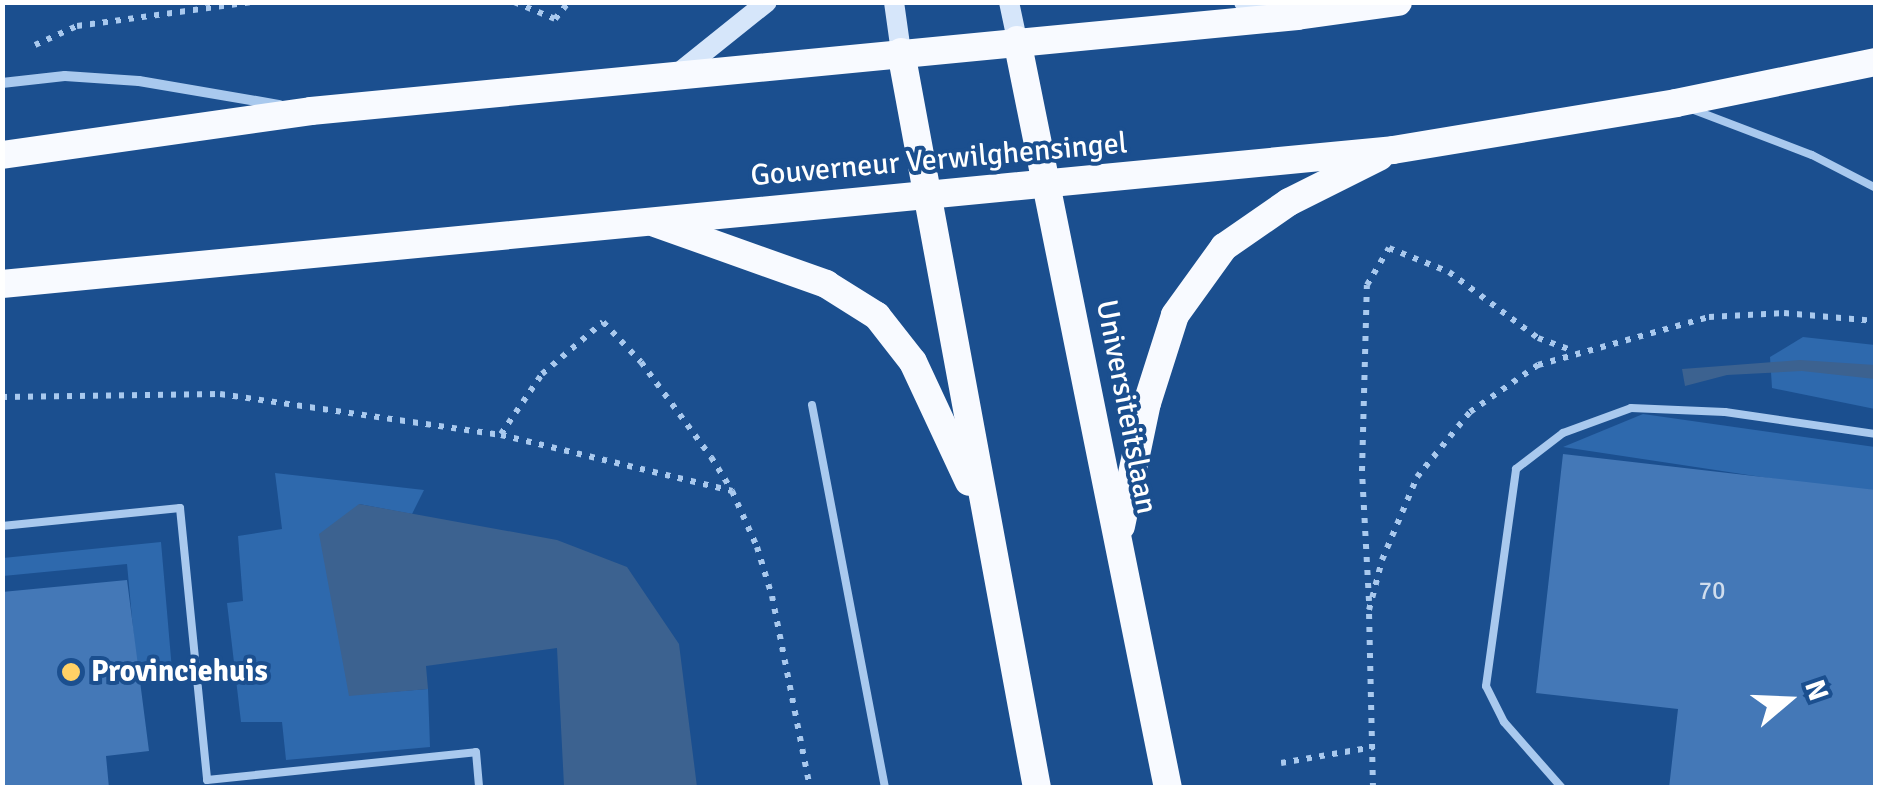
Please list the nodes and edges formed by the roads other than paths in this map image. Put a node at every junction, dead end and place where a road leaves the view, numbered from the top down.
1 (767, 2) edge
2 (894, 2) edge
3 (1009, 2) edge
4 (1244, 2) edge
5 (1398, 2) edge
6 (1297, 16) junction
7 (1017, 40) junction
8 (901, 52) junction
9 (1876, 62) edge
10 (677, 74) junction
11 (2, 82) edge
12 (1676, 103) junction
13 (311, 110) junction
14 (1392, 150) junction
15 (2, 155) edge
16 (1049, 182) junction
17 (1876, 188) edge
18 (928, 194) junction
19 (644, 220) junction
20 (2, 284) edge
21 (812, 406) dead end
22 (1876, 434) edge
23 (986, 520) junction
24 (2, 526) edge
25 (1118, 538) junction
26 (479, 788) edge
27 (885, 788) edge
28 (1037, 788) edge
29 (1168, 788) edge
30 (1562, 788) edge

1 - 10 main road
2 - 8 main road
3 - 7 main road
4 - 6 main road
5 - 6 highway
6 - 7 highway
7 - 8 highway
7 - 16 highway, Universiteitslaan
8 - 10 highway
8 - 18 highway
9 - 12 highway, Gouverneur Verwilghensingel
10 - 13 highway
11 - 13 street
12 - 14 highway, Gouverneur Verwilghensingel
12 - 17 lane
13 - 15 highway
14 - 16 highway, Gouverneur Verwilghensingel
14 - 25 highway
16 - 18 highway, Gouverneur Verwilghensingel
16 - 25 highway, Universiteitslaan
18 - 19 highway, Gouverneur Verwilghensingel
18 - 23 highway
19 - 20 highway, Gouverneur Verwilghensingel
19 - 23 highway
21 - 27 lane
22 - 30 lane
23 - 28 highway
24 - 26 lane
25 - 29 highway, Universiteitslaan

